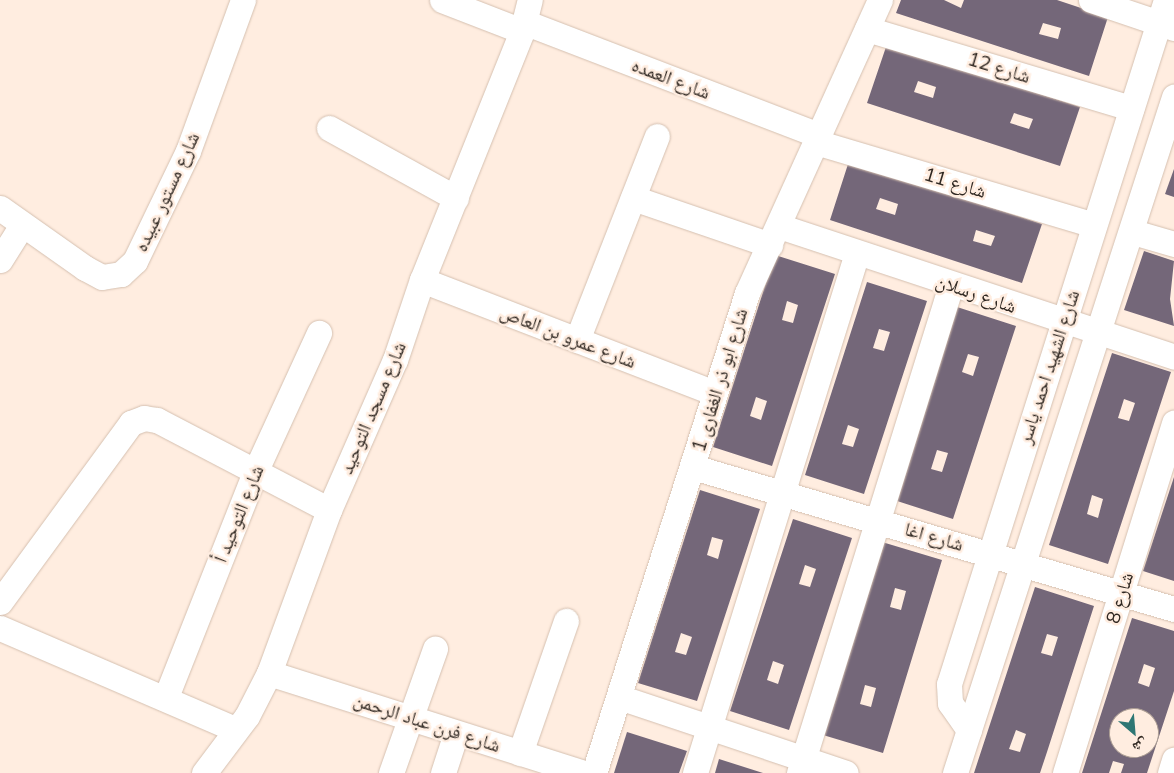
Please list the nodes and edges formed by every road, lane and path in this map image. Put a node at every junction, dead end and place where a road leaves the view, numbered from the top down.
1 (243, 0) edge
2 (442, 0) edge
3 (880, 0) edge
4 (1091, 0) edge
5 (1166, 17) edge
6 (525, 18) edge
7 (867, 29) junction
8 (1174, 97) edge
9 (1131, 108) junction
10 (1170, 123) edge
11 (329, 128) dead end
12 (657, 136) dead end
13 (817, 138) junction
14 (456, 198) junction
15 (633, 198) junction
16 (0, 208) edge
17 (22, 225) junction
18 (1094, 225) junction
19 (1132, 232) junction
20 (774, 235) junction
21 (1174, 244) edge
22 (857, 253) junction
23 (0, 260) edge
24 (1081, 267) junction
25 (1118, 277) junction
26 (422, 280) junction
27 (951, 285) junction
28 (1063, 324) junction
29 (319, 333) dead end
30 (1100, 334) junction
31 (577, 340) junction
32 (1174, 357) edge
33 (715, 393) junction
34 (1174, 423) edge
35 (694, 467) junction
36 (256, 470) junction
37 (781, 493) junction
38 (329, 510) junction
39 (879, 522) junction
40 (990, 554) junction
41 (1026, 564) junction
42 (1121, 592) junction
43 (0, 602) edge
44 (1174, 609) edge
45 (566, 621) dead end
46 (0, 628) edge
47 (434, 649) dead end
48 (269, 673) junction
49 (166, 697) junction
50 (619, 698) junction
51 (410, 719) junction
52 (709, 727) junction
53 (234, 730) junction
54 (969, 730) junction
55 (456, 733) junction
56 (520, 753) junction
57 (1174, 760) edge
58 (801, 766) edge
59 (204, 773) edge
60 (391, 773) edge
61 (443, 773) edge
62 (585, 773) edge
63 (594, 773) edge
64 (695, 773) edge
65 (846, 773) edge
66 (954, 773) edge
67 (1065, 773) edge
68 (1170, 773) edge

1 - 17 street, شارع مستور عبيده
2 - 6 street, شارع العمده
3 - 7 street, شارع ابو ذر الغفارى 1
4 - 5 street
5 - 9 street, شارع الشهيد احمد ياسر
6 - 13 street, شارع العمده
6 - 14 street, شارع مسجد التوحيد
7 - 9 street, شارع 12
7 - 13 street, شارع ابو ذر الغفارى 1
8 - 10 street, شارع الشهيد احمد ياسر
9 - 18 street, شارع الشهيد احمد ياسر
10 - 19 street, شارع الشهيد احمد ياسر
11 - 14 street
12 - 15 street
13 - 18 street, شارع 11
13 - 20 street, شارع ابو ذر الغفارى 1
14 - 26 street, شارع مسجد التوحيد
15 - 20 street, شارع رسلان
15 - 31 street
16 - 17 street, شارع مستور عبيده
17 - 23 street
18 - 24 street, شارع الشهيد احمد ياسر
19 - 21 street
19 - 25 street, شارع الشهيد احمد ياسر
20 - 22 street, شارع رسلان
20 - 33 street, شارع ابو ذر الغفارى 1
22 - 27 street, شارع رسلان
22 - 37 street
24 - 25 street
24 - 28 street, شارع الشهيد احمد ياسر
25 - 30 street, شارع الشهيد احمد ياسر
26 - 31 street, شارع عمرو بن العاص
26 - 38 street, شارع مسجد التوحيد
27 - 28 street, شارع رسلان
27 - 39 street
28 - 30 street, شارع رسلان
28 - 40 street, شارع الشهيد احمد ياسر
29 - 36 street, شارع التوحيد أ
30 - 32 street, شارع رسلان
30 - 41 street, شارع الشهيد احمد ياسر
31 - 33 street, شارع عمرو بن العاص
33 - 35 street, شارع ابو ذر الغفارى 1
34 - 42 street, شارع 8
35 - 37 street, شارع اغا
35 - 50 street, شارع ابو ذر الغفارى 1
36 - 38 street
36 - 43 street
36 - 49 street, شارع التوحيد أ
37 - 39 street, شارع اغا
37 - 52 street
38 - 48 street, شارع مسجد التوحيد
39 - 40 street, شارع اغا
39 - 58 street
40 - 41 street, شارع اغا
40 - 54 street, شارع الشهيد احمد ياسر
41 - 42 street, شارع اغا
41 - 54 street, شارع الشهيد احمد ياسر
42 - 44 street, شارع اغا
42 - 67 street, شارع 8
45 - 56 street
46 - 49 street
47 - 51 street
48 - 51 street, شارع فرن عباد الرحمن
48 - 53 street, شارع مسجد التوحيد
49 - 53 street
50 - 52 street
50 - 63 street, شارع ابو ذر الغفارى 1
51 - 55 street, شارع فرن عباد الرحمن
51 - 60 street
52 - 58 street
52 - 64 street
53 - 59 street, شارع مسجد التوحيد
54 - 66 street, شارع الشهيد احمد ياسر
55 - 56 street, شارع فرن عباد الرحمن
55 - 61 street
56 - 62 street, شارع فرن عباد الرحمن
57 - 68 street
58 - 65 street

